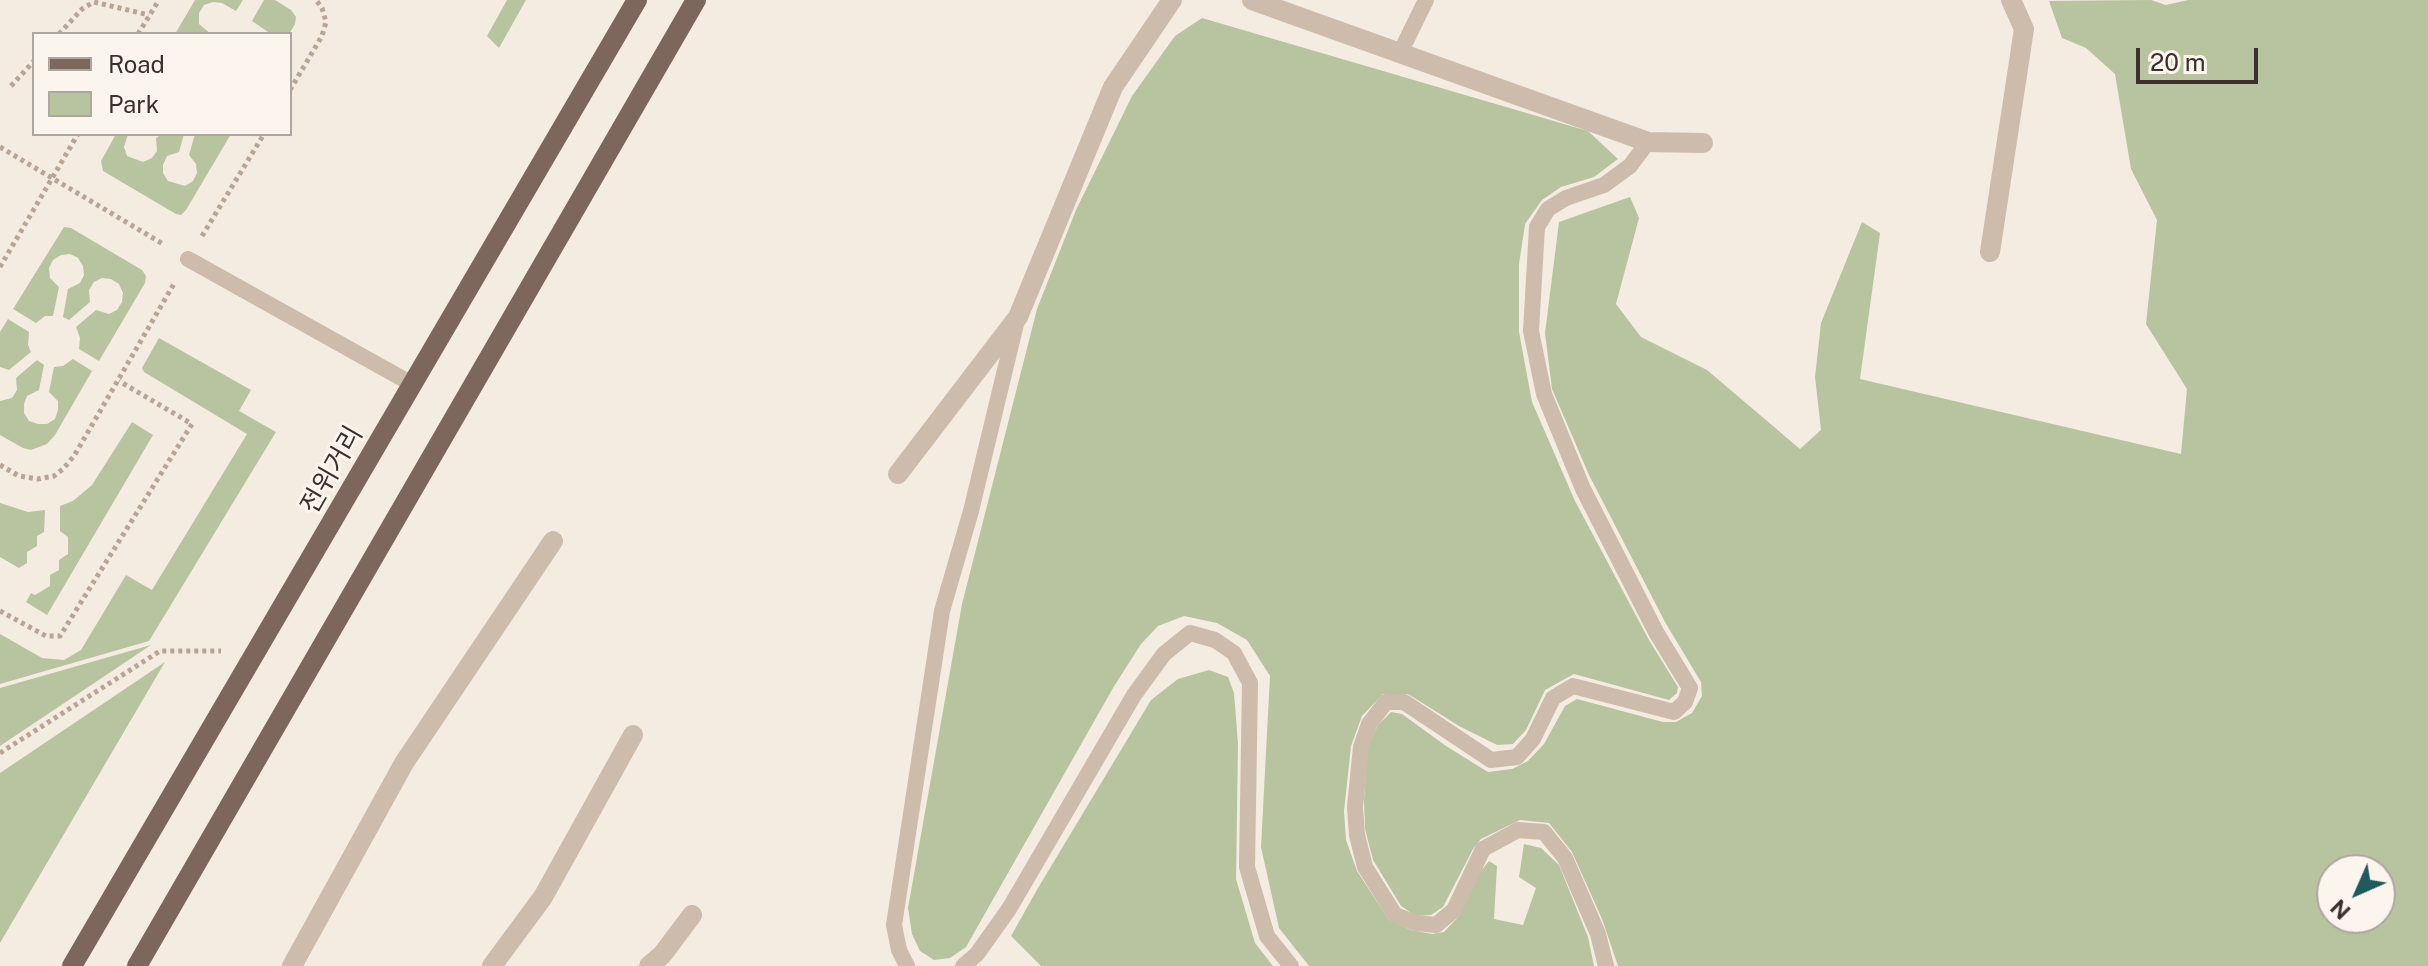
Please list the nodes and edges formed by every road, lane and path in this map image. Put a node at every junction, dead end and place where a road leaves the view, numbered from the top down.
1 (159, 0) edge
2 (316, 0) edge
3 (637, 0) edge
4 (696, 0) edge
5 (1172, 0) edge
6 (1252, 0) edge
7 (1426, 0) edge
8 (2011, 0) edge
9 (149, 15) junction
10 (61, 32) edge
11 (139, 32) edge
12 (1400, 53) junction
13 (32, 63) edge
14 (11, 86) dead end
15 (292, 87) edge
16 (77, 136) edge
17 (263, 136) edge
18 (1648, 142) junction
19 (1703, 143) dead end
20 (0, 147) edge
21 (52, 178) junction
22 (1990, 252) dead end
23 (188, 259) junction
24 (0, 267) edge
25 (1018, 317) junction
26 (119, 381) junction
27 (412, 384) junction
28 (0, 465) edge
29 (898, 474) dead end
30 (553, 541) dead end
31 (0, 611) edge
32 (256, 650) junction
33 (633, 735) dead end
34 (0, 753) edge
35 (692, 915) dead end
36 (72, 966) edge
37 (137, 966) edge
38 (292, 966) edge
39 (492, 966) edge
40 (649, 966) edge
41 (907, 966) edge
42 (963, 966) edge
43 (1291, 966) edge
44 (1606, 966) edge

1 - 9 path
2 - 15 path
3 - 27 main road, 전위거리
4 - 37 main road
5 - 25 street
6 - 12 street
7 - 12 lane
8 - 22 street
9 - 10 path
9 - 11 path
12 - 18 street
13 - 14 path
16 - 21 path
17 - 23 path
18 - 19 street
18 - 44 lane
20 - 21 path
21 - 23 path
21 - 24 path
23 - 26 path
23 - 27 lane
25 - 29 street
25 - 41 lane
26 - 28 path
26 - 31 path
27 - 32 main road, 전위거리
30 - 38 street
32 - 34 path
32 - 36 main road, 전위거리
33 - 39 street
35 - 40 street
42 - 43 lane

